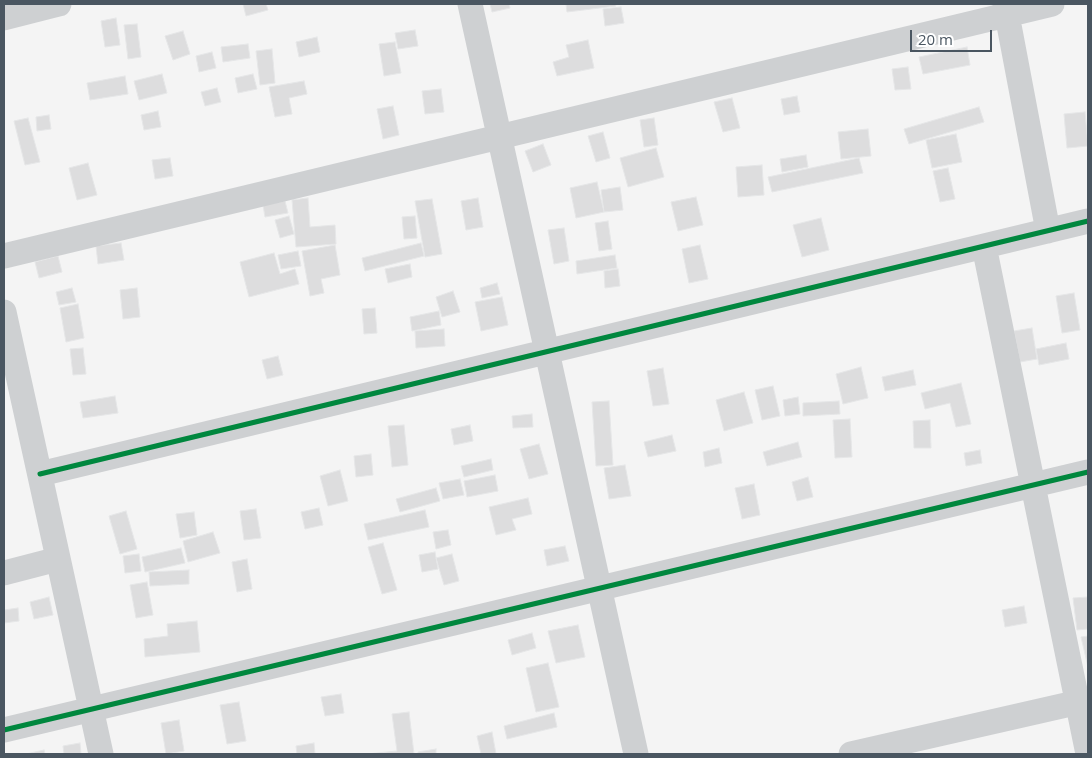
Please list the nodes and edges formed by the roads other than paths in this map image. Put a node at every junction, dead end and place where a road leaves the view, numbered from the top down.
1 (59, 4) edge
2 (470, 4) edge
3 (1052, 4) edge
4 (1007, 9) edge
5 (4, 18) edge
6 (500, 137) junction
7 (1088, 221) edge
8 (1048, 231) junction
9 (984, 246) junction
10 (4, 256) edge
11 (4, 312) edge
12 (548, 352) junction
13 (1088, 472) edge
14 (40, 474) junction
15 (1033, 486) junction
16 (58, 559) junction
17 (4, 573) edge
18 (600, 587) junction
19 (1083, 702) edge
20 (91, 710) junction
21 (4, 730) edge
22 (101, 754) edge
23 (636, 754) edge
24 (851, 754) edge
25 (1088, 754) edge

1 - 5 street
2 - 6 street
3 - 4 street
4 - 6 street
4 - 8 street
6 - 10 street
6 - 12 street
7 - 8 street
8 - 9 street
9 - 12 street
9 - 15 street
11 - 14 street
12 - 14 street
12 - 18 street
13 - 15 street
14 - 16 street
15 - 18 street
15 - 19 street
16 - 17 street
16 - 20 street
18 - 20 street
18 - 23 street
19 - 24 street
19 - 25 street
20 - 21 street
20 - 22 street

